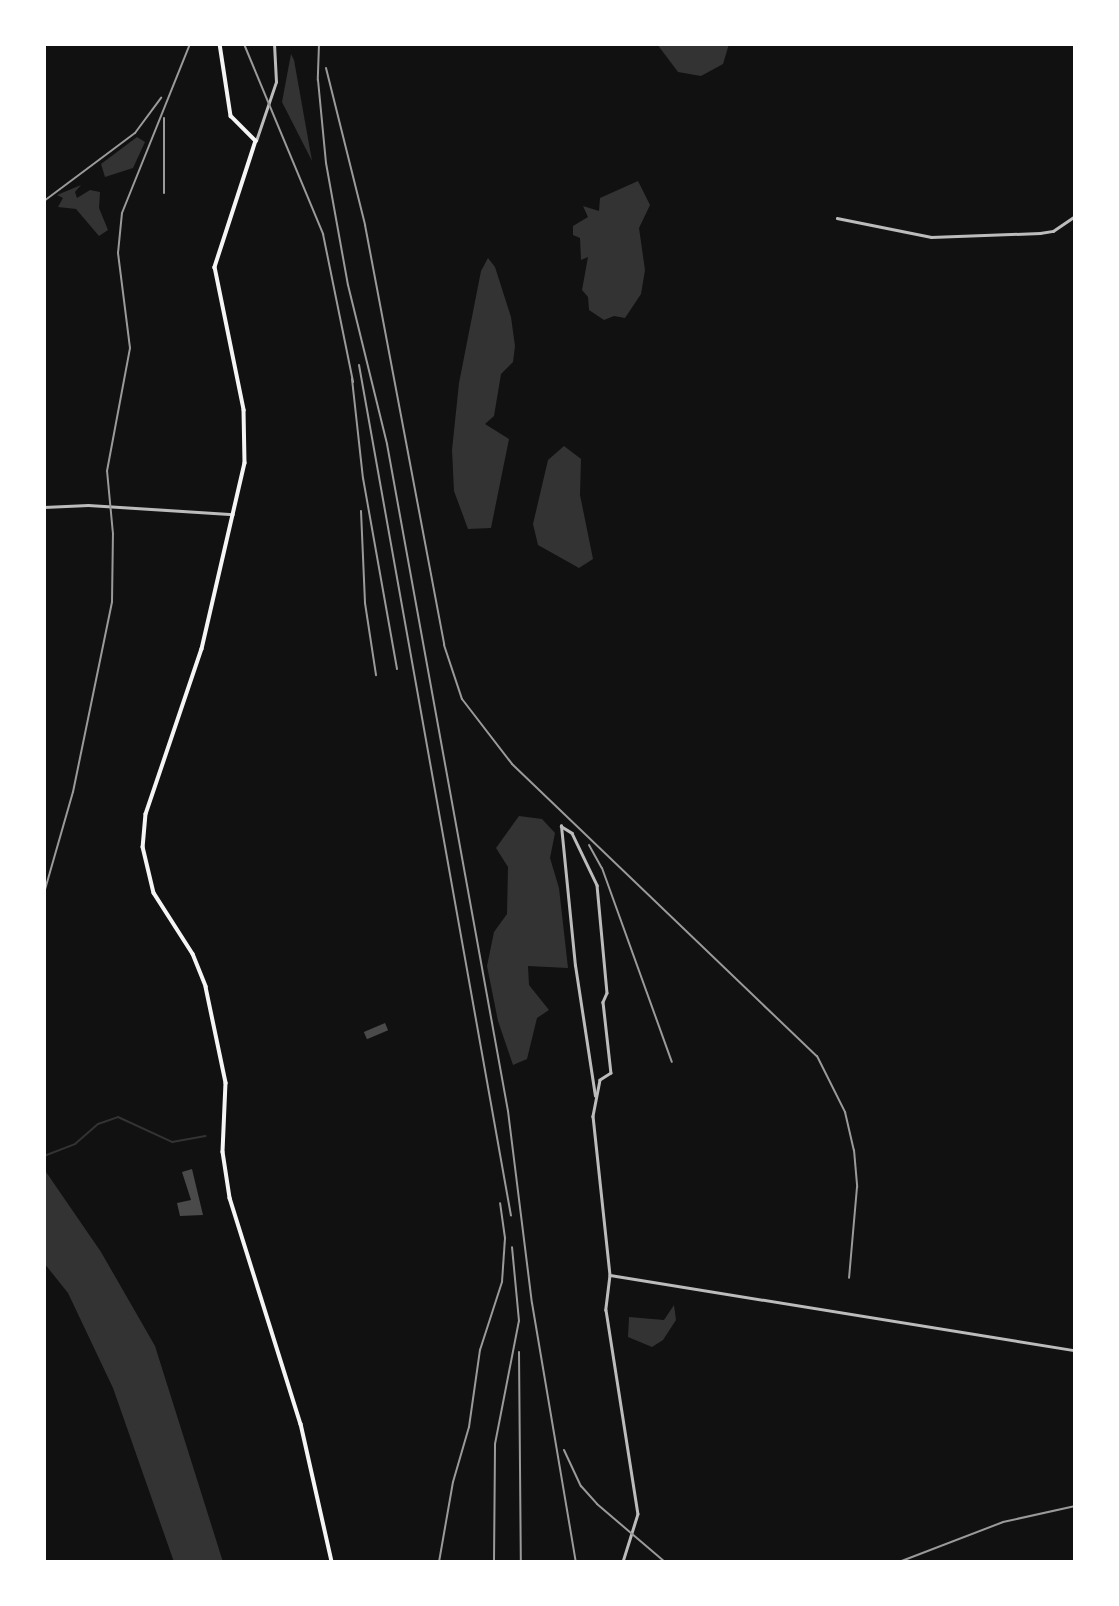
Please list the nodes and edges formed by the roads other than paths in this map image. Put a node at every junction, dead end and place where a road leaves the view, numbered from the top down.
1 (220, 44) edge
2 (274, 44) edge
3 (256, 141) junction
4 (1075, 216) edge
5 (837, 218) dead end
6 (44, 507) edge
7 (233, 514) junction
8 (595, 1096) junction
9 (610, 1275) junction
10 (1075, 1350) edge
11 (332, 1562) edge
12 (623, 1562) edge

1 - 3 main road
2 - 3 street
3 - 7 main road
4 - 5 street
6 - 7 street
7 - 11 main road
8 - 8 street
8 - 9 street
9 - 10 street
9 - 12 street

